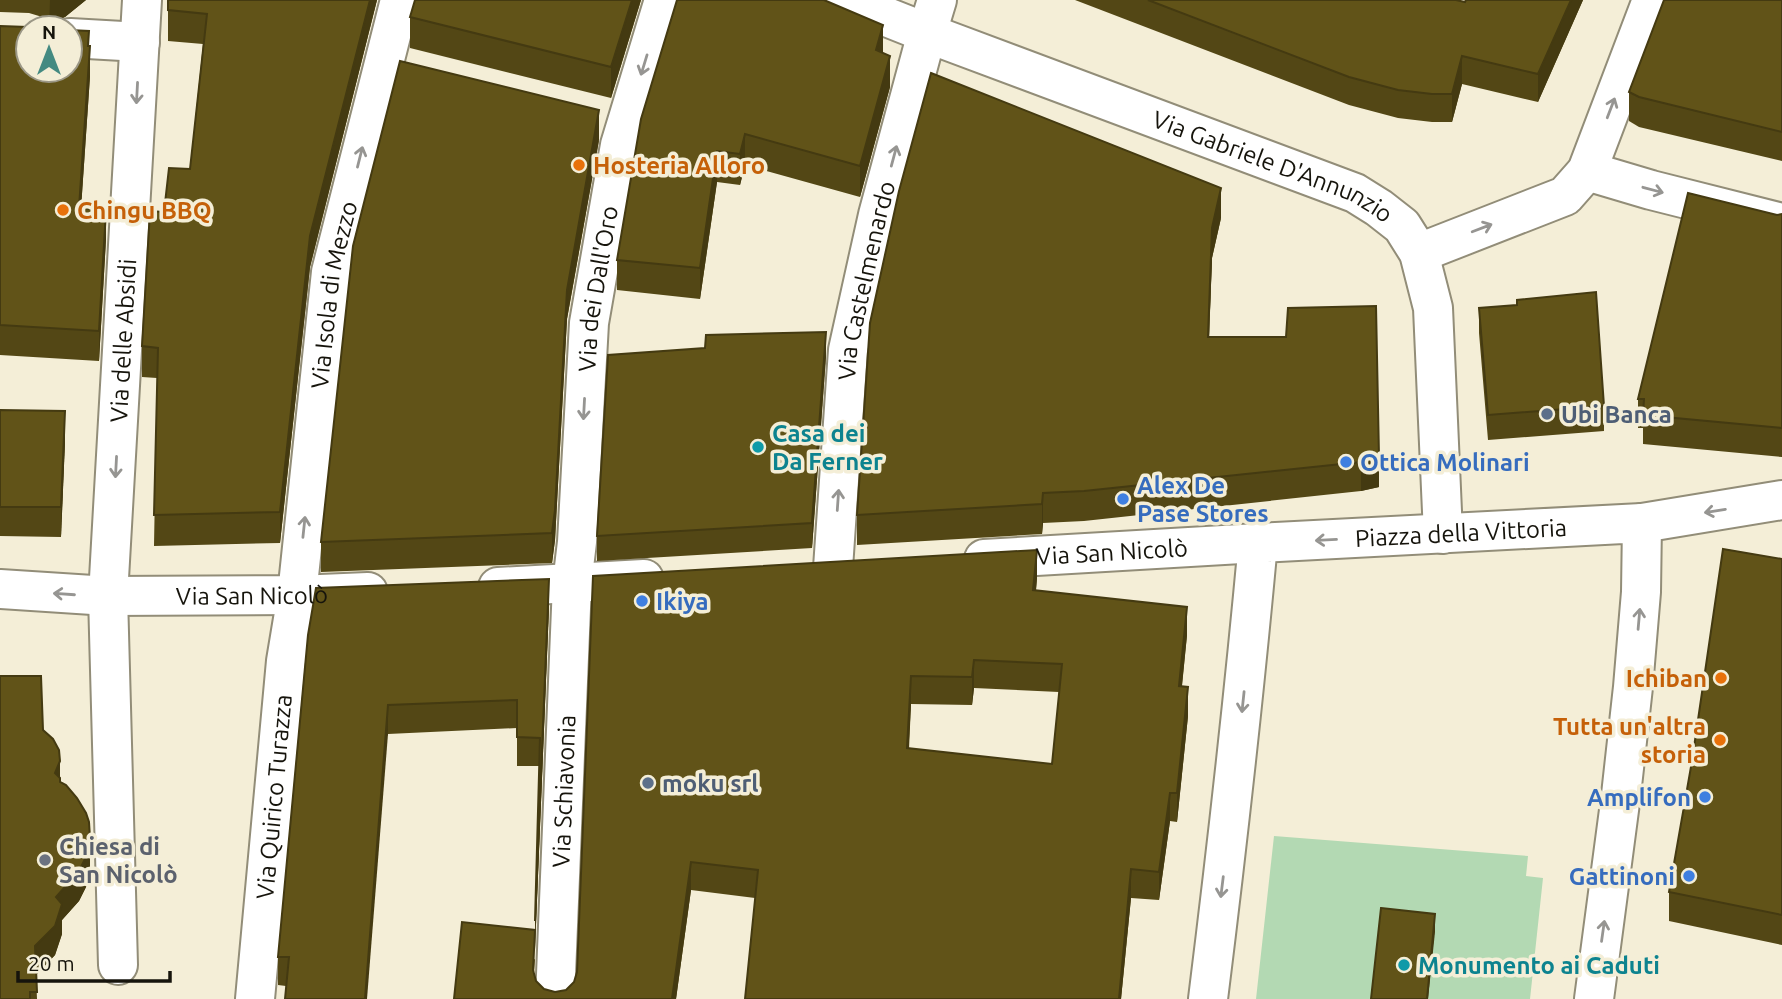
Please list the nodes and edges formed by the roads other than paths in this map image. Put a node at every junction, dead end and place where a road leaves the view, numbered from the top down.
1 (142, 0) edge
2 (400, 0) edge
3 (663, 0) edge
4 (844, 0) edge
5 (1652, 0) edge
6 (932, 17) edge
7 (84, 39) edge
8 (140, 42) junction
9 (1587, 172) junction
10 (1782, 223) edge
11 (1419, 253) junction
12 (1782, 500) edge
13 (1642, 523) junction
14 (1443, 534) junction
15 (1258, 543) junction
16 (957, 561) edge
17 (833, 568) edge
18 (682, 577) edge
19 (572, 584) junction
20 (460, 588) edge
21 (0, 589) edge
22 (406, 590) edge
23 (297, 595) junction
24 (108, 596) junction
25 (118, 965) dead end
26 (255, 999) edge
27 (555, 999) edge
28 (1208, 999) edge
29 (1594, 999) edge

1 - 8 street, Via delle Absidi
23 -> 2 street, Via Isola di Mezzo
3 -> 19 street, Via dei Dall'Oro
4 - 6 street, Via Gabriele D'Annunzio
9 -> 5 street
6 - 11 street, Via Gabriele D'Annunzio
17 -> 6 street, Via Castelmenardo
7 - 8 street
8 -> 24 street, Via delle Absidi
9 -> 10 street
11 -> 9 street
11 - 14 street, Via Gabriele D'Annunzio
12 -> 13 street, Piazza della Vittoria
13 - 14 street, Piazza della Vittoria
29 -> 13 street
14 -> 15 street, Piazza della Vittoria
15 - 16 street, Via San Nicolò
15 -> 28 street
18 - 19 street
19 - 20 street
19 - 27 street, Via Schiavonia
24 -> 21 street, Via San Nicolò
22 - 23 street, Via San Nicolò
23 - 24 street, Via San Nicolò
23 - 26 street, Via Quirico Turazza
24 - 25 street, Via delle Absidi

